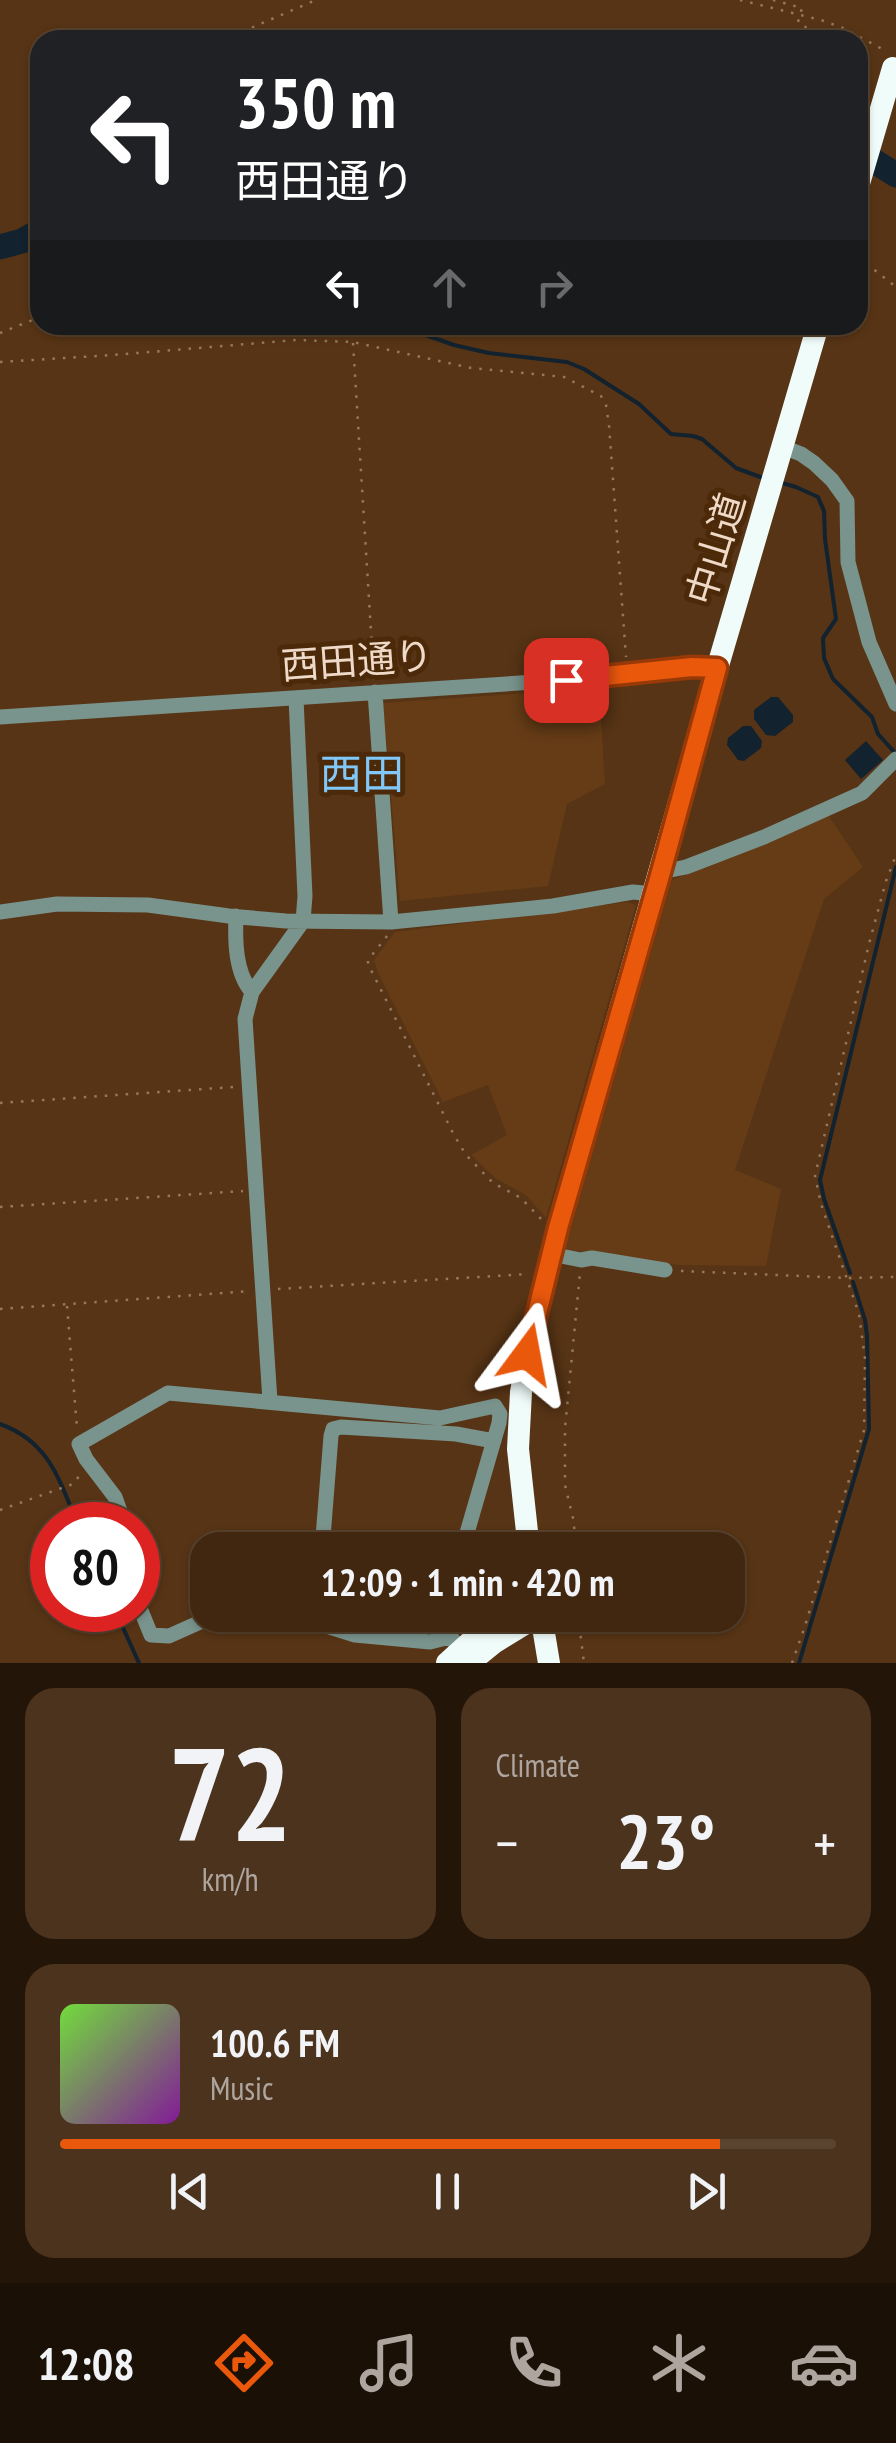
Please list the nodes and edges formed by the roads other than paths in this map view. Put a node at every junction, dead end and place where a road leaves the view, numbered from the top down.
1 (890, 58) edge
2 (868, 147) edge
3 (815, 335) edge
4 (777, 467) junction
5 (717, 668) junction
6 (374, 692) junction
7 (296, 698) junction
8 (896, 704) edge
9 (0, 717) edge
10 (896, 759) edge
11 (657, 883) junction
12 (0, 912) edge
13 (236, 916) junction
14 (302, 921) junction
15 (391, 922) junction
16 (252, 992) junction
17 (548, 1266) junction
18 (665, 1270) road end
19 (270, 1401) junction
20 (494, 1441) junction
21 (117, 1502) edge
22 (323, 1532) edge
23 (467, 1532) edge
24 (527, 1532) edge
25 (190, 1626) edge
26 (150, 1632) edge
27 (346, 1632) edge
28 (448, 1632) edge
29 (482, 1632) edge
30 (512, 1632) edge
31 (543, 1632) edge
32 (460, 1655) edge
33 (549, 1663) edge

1 - 2 highway, bridge
3 - 4 highway, 中山道
4 - 5 highway, 中山道
4 - 8 street
5 - 6 street, 西田通り
5 - 11 highway, 中山道
6 - 7 street, 西田通り
6 - 15 street
7 - 9 street, 西田通り
7 - 14 street
10 - 11 street
11 - 15 street
11 - 17 highway, 中山道
12 - 13 street
13 - 14 street
13 - 16 street
14 - 15 street
14 - 16 street
16 - 19 street
17 - 18 street
17 - 24 highway, 中山道
19 - 20 street
19 - 21 street
20 - 22 street
20 - 23 street
25 - 26 street
27 - 32 street
28 - 32 street
29 - 32 highway
30 - 32 highway
31 - 33 highway

